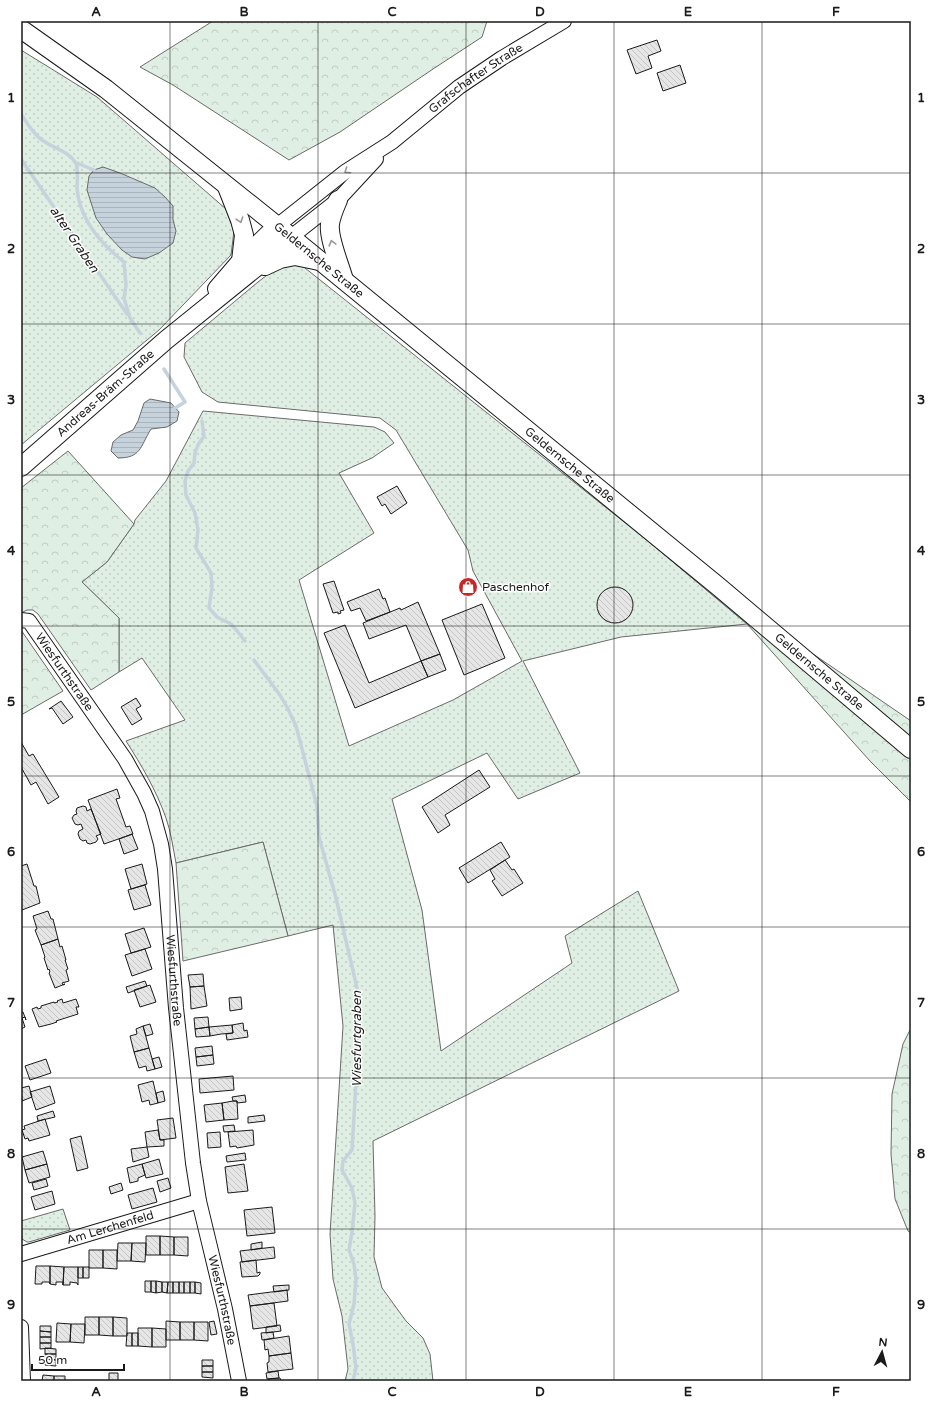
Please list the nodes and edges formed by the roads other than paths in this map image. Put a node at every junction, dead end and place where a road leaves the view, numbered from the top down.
1 (564, 21) edge
2 (21, 28) edge
3 (392, 142) junction
4 (225, 184) junction
5 (338, 200) junction
6 (277, 226) junction
7 (291, 237) junction
8 (322, 262) junction
9 (246, 266) junction
10 (344, 280) junction
11 (21, 467) edge
12 (21, 620) edge
13 (911, 749) edge
14 (199, 1201) junction
15 (21, 1254) edge
16 (21, 1327) edge
17 (23, 1381) edge
18 (239, 1381) edge

1 - 3 street, Grafschafter Straße
2 - 4 main road, Geldernsche Straße
3 - 5 street, Grafschafter Straße
3 -> 6 street, Grafschafter Straße
4 - 6 main road, Geldernsche Straße
4 -> 9 main road, Geldernsche Straße
5 - 7 street, Grafschafter Straße
10 -> 5 main road
6 - 7 main road, Geldernsche Straße
6 - 9 main road, Andreas-Bräm-Straße
7 - 8 main road, Geldernsche Straße
7 - 9 main road, Andreas-Bräm-Straße
8 - 9 main road
8 - 10 main road, Geldernsche Straße
9 - 11 main road, Andreas-Bräm-Straße
10 - 13 main road, Geldernsche Straße
12 - 14 street, Wiesfurthstraße
14 - 15 street, Am Lerchenfeld
14 - 18 street, Wiesfurthstraße
16 - 17 street

